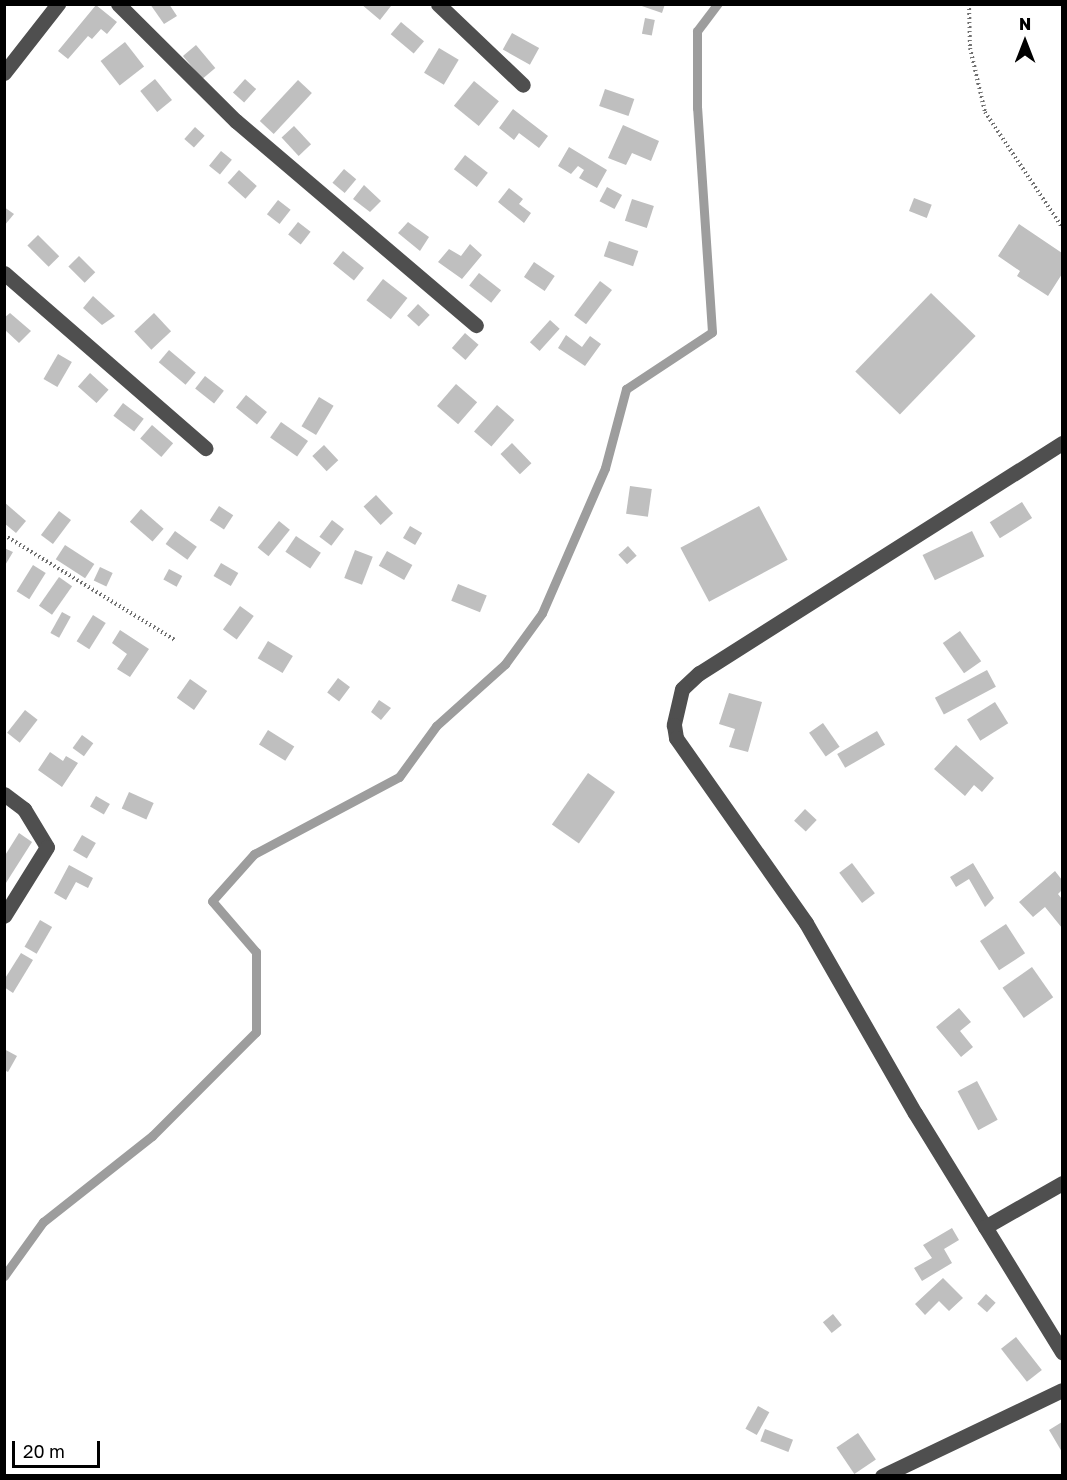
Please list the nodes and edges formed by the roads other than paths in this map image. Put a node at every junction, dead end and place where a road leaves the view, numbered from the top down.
1 (58, 4) edge
2 (118, 4) edge
3 (438, 4) edge
4 (4, 73) edge
5 (523, 85) dead end
6 (4, 273) edge
7 (476, 325) dead end
8 (1062, 443) edge
9 (205, 448) dead end
10 (4, 794) edge
11 (4, 916) edge
12 (1062, 1183) edge
13 (986, 1227) junction
14 (1062, 1352) edge
15 (1062, 1390) edge
16 (882, 1476) edge

1 - 4 street
2 - 7 street
3 - 5 street
6 - 9 street
8 - 13 street
10 - 11 street
12 - 13 street
13 - 14 street
15 - 16 street

